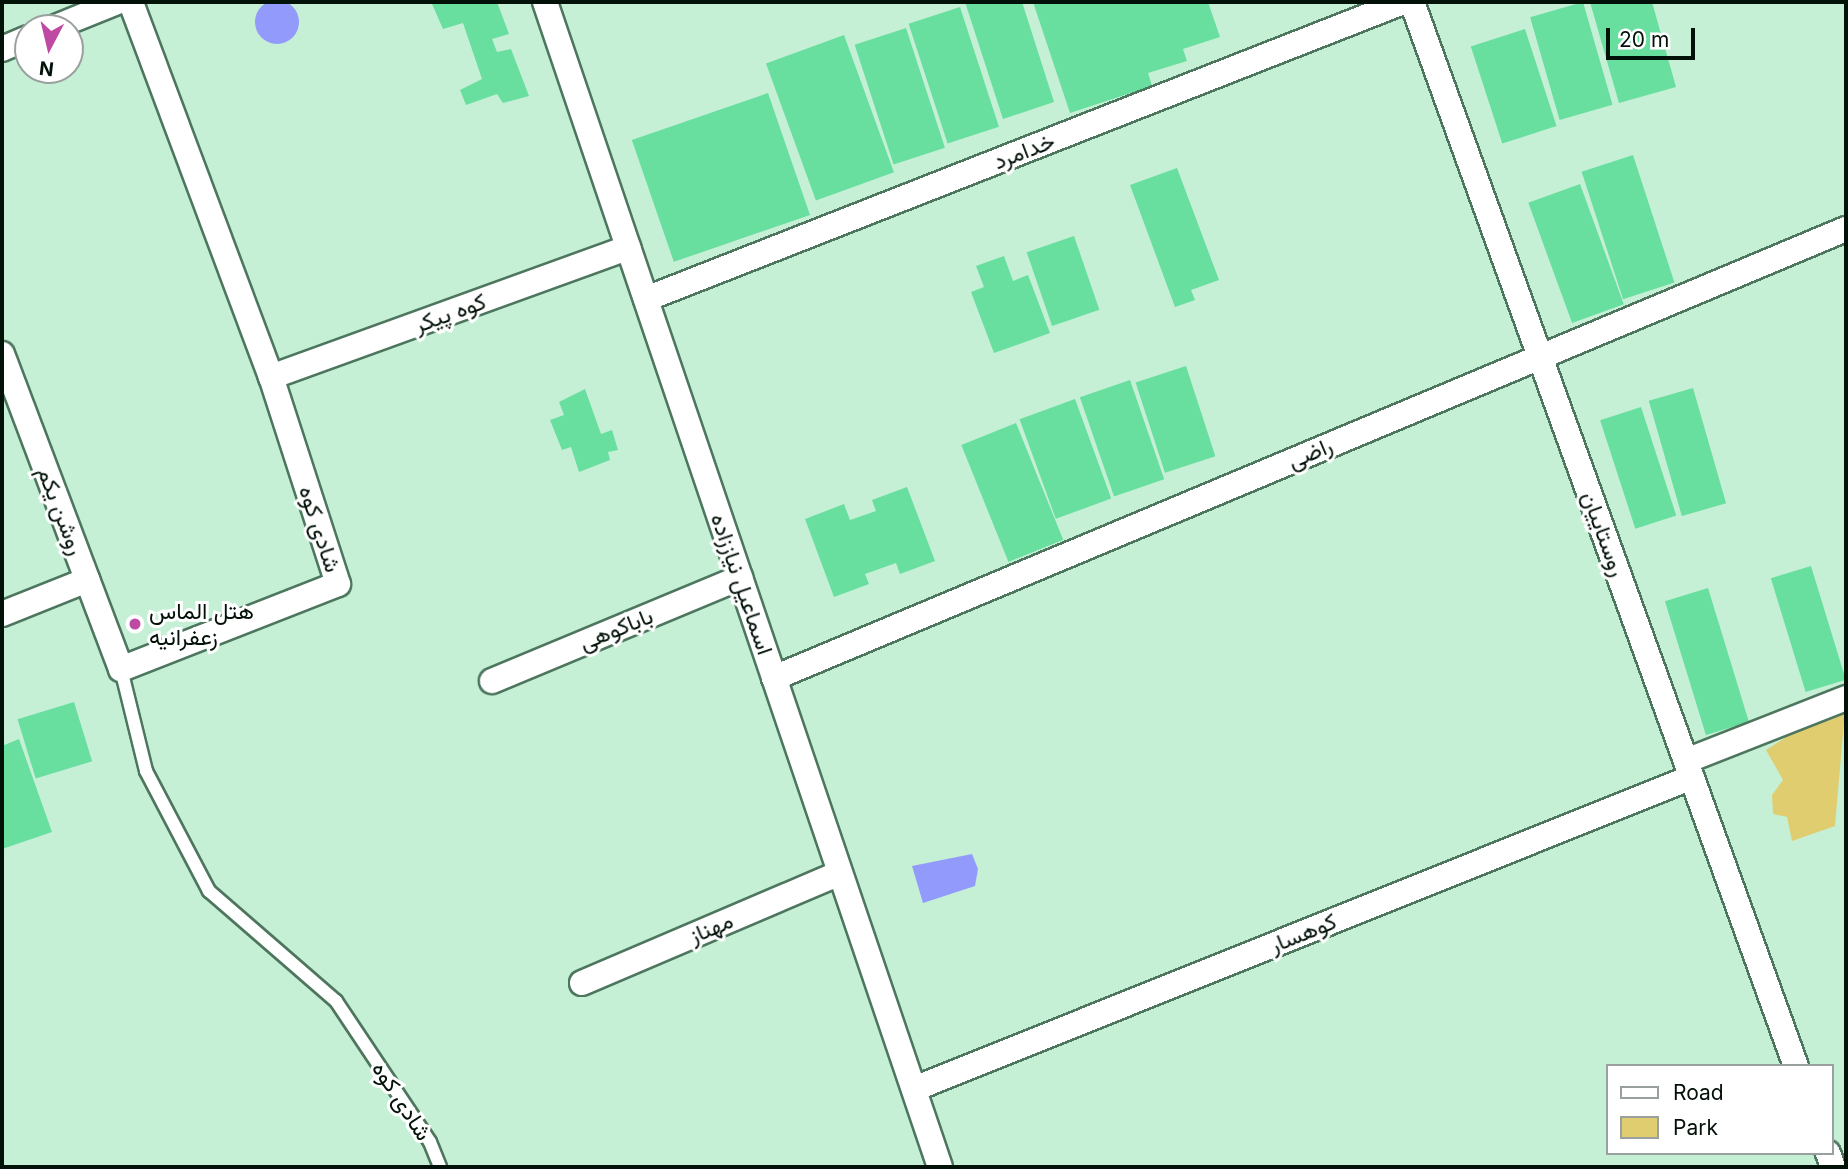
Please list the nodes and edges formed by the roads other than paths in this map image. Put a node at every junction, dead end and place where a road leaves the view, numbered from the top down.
1 (117, 2) edge
2 (131, 2) edge
3 (545, 2) edge
4 (1403, 2) edge
5 (1412, 2) edge
6 (84, 15) edge
7 (1846, 229) edge
8 (628, 248) junction
9 (646, 299) junction
10 (2, 354) edge
11 (1540, 357) junction
12 (271, 377) junction
13 (740, 578) junction
14 (87, 580) junction
15 (2, 614) edge
16 (121, 669) junction
17 (774, 678) junction
18 (492, 681) dead end
19 (1846, 698) edge
20 (1689, 769) junction
21 (840, 873) junction
22 (582, 983) dead end
23 (1795, 1064) edge
24 (914, 1089) junction
25 (440, 1167) edge
26 (940, 1167) edge

1 - 6 street
2 - 12 street, شادی کوه
3 - 8 street, اسماعیل نیاززاده
4 - 9 street, خدامرد
5 - 11 street, روستاییان
7 - 11 street, راضی
8 - 9 street, اسماعیل نیاززاده
8 - 12 street, کوه پیکر
9 - 13 street, اسماعیل نیاززاده
10 - 14 street, روشن یکم
11 - 17 street, راضی
11 - 20 street, روستاییان
12 - 16 street, شادی کوه
13 - 17 street, اسماعیل نیاززاده
13 - 18 street, باباکوهی
14 - 15 street
14 - 16 street, روشن یکم
16 - 25 lane, شادی کوه
17 - 21 street, اسماعیل نیاززاده
19 - 20 street, کوهسار
20 - 23 street, روستاییان
20 - 24 street, کوهسار
21 - 22 street, مهناز
21 - 24 street, اسماعیل نیاززاده
24 - 26 street, اسماعیل نیاززاده

